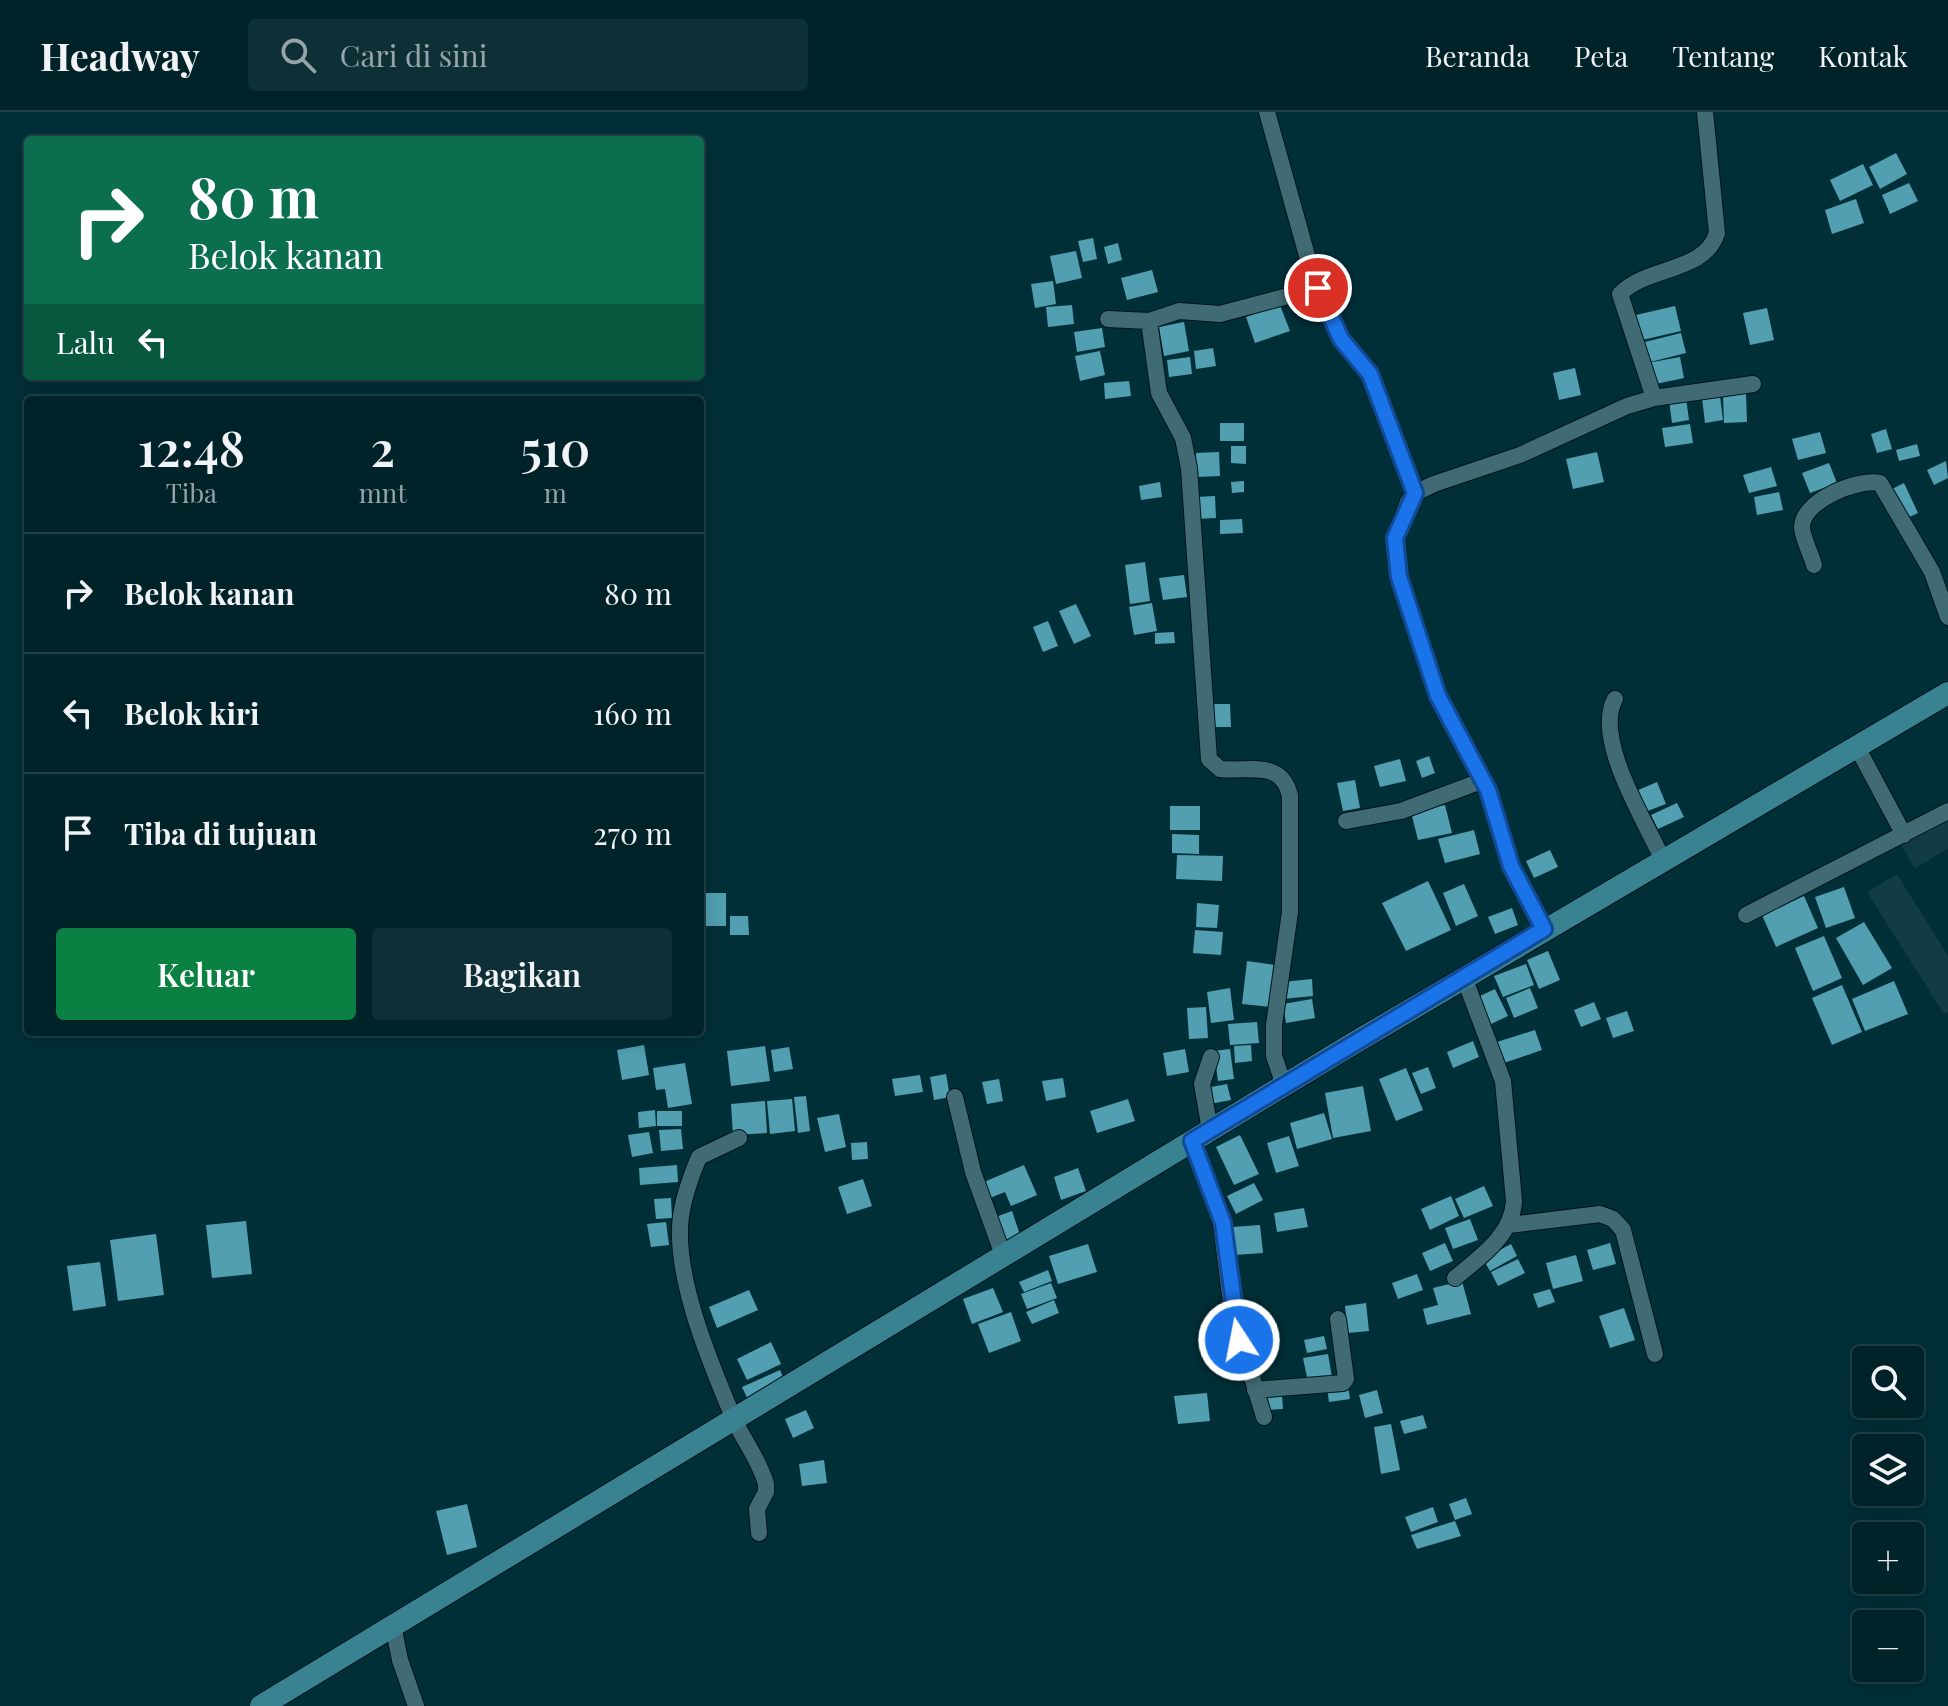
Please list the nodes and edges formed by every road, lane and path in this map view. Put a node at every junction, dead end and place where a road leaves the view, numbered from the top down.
1 (1267, 112) edge
2 (1705, 112) edge
3 (1318, 288) junction
4 (1108, 319) dead end
5 (1149, 321) junction
6 (1753, 384) dead end
7 (1654, 398) junction
8 (1415, 493) junction
9 (1814, 565) dead end
10 (1948, 617) edge
11 (1948, 693) edge
12 (1615, 699) dead end
13 (1857, 747) junction
14 (1484, 780) junction
15 (1948, 811) edge
16 (1346, 821) dead end
17 (1904, 835) junction
18 (1663, 860) junction
19 (1746, 915) dead end
20 (1544, 929) junction
21 (1464, 977) junction
22 (1211, 1057) dead end
23 (1284, 1085) junction
24 (955, 1097) dead end
25 (1201, 1135) junction
26 (739, 1138) dead end
27 (1509, 1225) junction
28 (1003, 1255) junction
29 (1455, 1278) dead end
30 (1338, 1319) dead end
31 (1655, 1354) dead end
32 (1255, 1390) junction
33 (1264, 1417) dead end
34 (734, 1420) junction
35 (759, 1533) dead end
36 (393, 1625) junction
37 (261, 1706) edge
38 (416, 1706) edge

1 - 3 street
2 - 7 street
3 - 5 street
3 - 8 street
4 - 5 street
5 - 23 street
6 - 7 street
7 - 8 street
8 - 14 street
9 - 10 street
11 - 13 main road
12 - 18 street
13 - 17 street
13 - 18 main road
14 - 16 street
14 - 20 street
15 - 17 street
17 - 19 street
18 - 20 main road
20 - 21 main road
21 - 23 main road
21 - 27 street
22 - 25 street
23 - 25 main road
24 - 28 street
25 - 28 main road
25 - 32 street
26 - 34 street
27 - 29 street
27 - 31 street
28 - 34 main road
30 - 32 street
32 - 33 street
34 - 35 street
34 - 36 main road
36 - 37 main road
36 - 38 street

